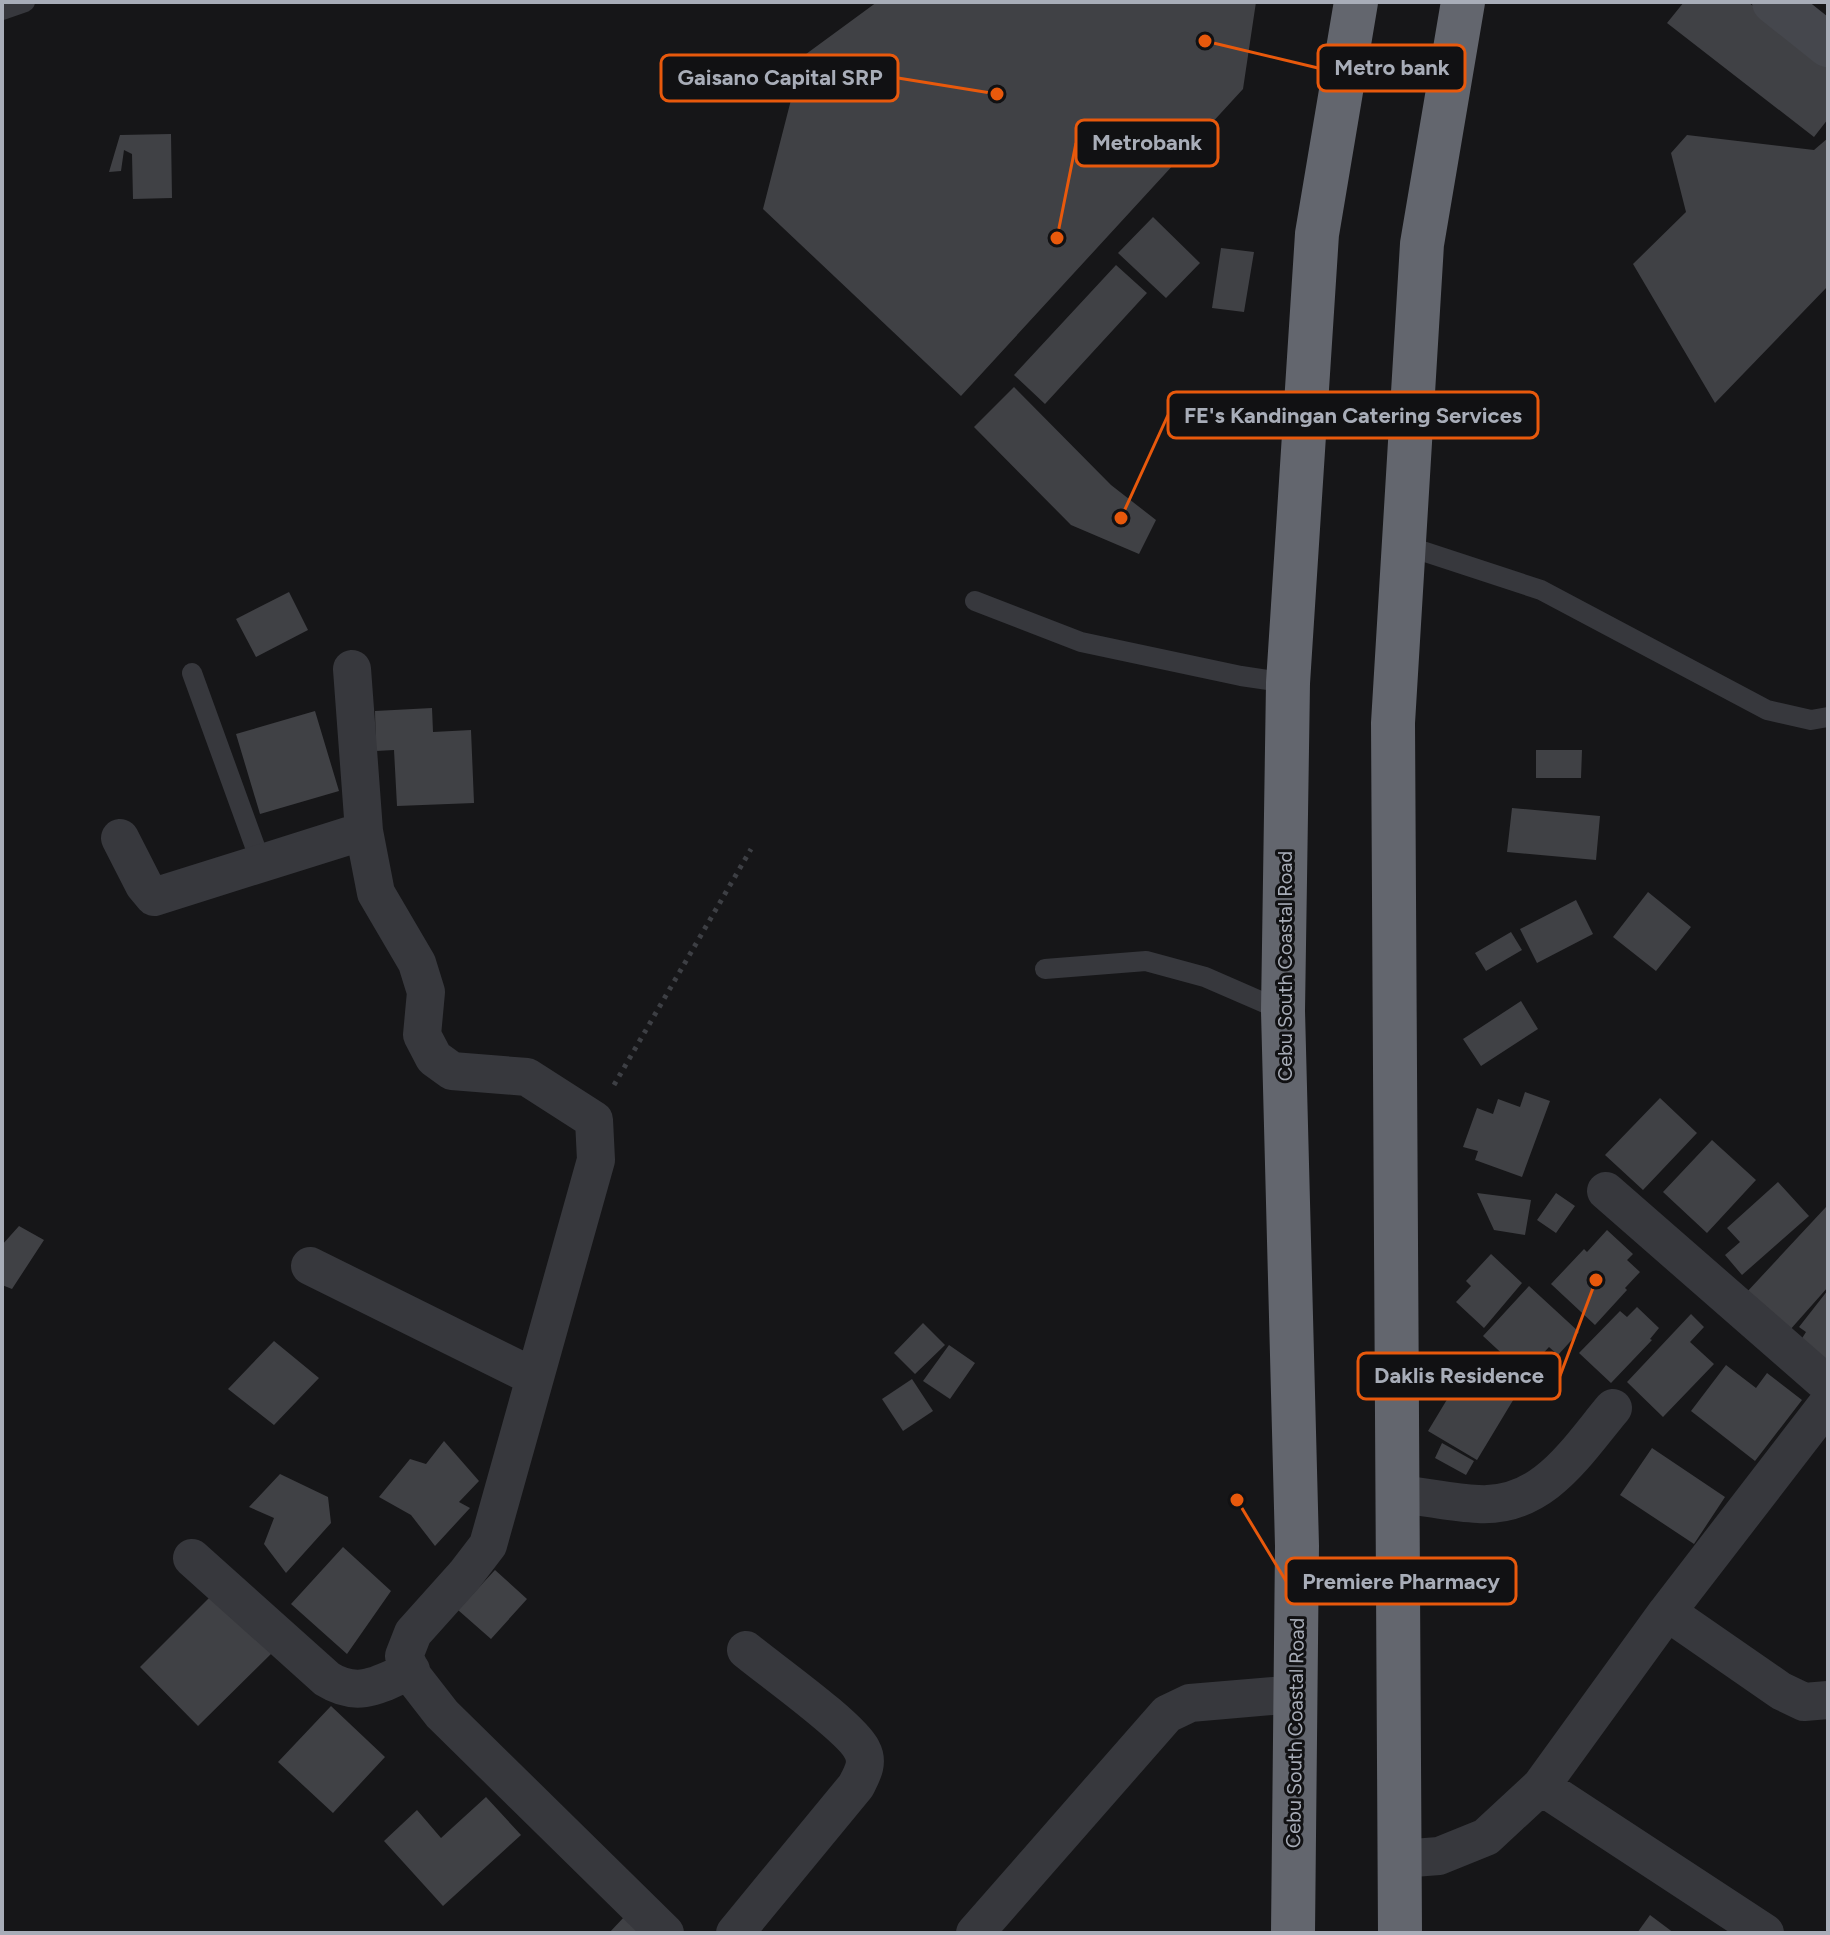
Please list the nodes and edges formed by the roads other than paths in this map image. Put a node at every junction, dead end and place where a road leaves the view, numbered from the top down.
1 (25, 2) edge
2 (1356, 2) edge
3 (1463, 2) edge
4 (1774, 2) edge
5 (2, 10) edge
6 (1828, 45) edge
7 (1404, 545) junction
8 (975, 601) dead end
9 (352, 669) dead end
10 (192, 673) dead end
11 (1288, 683) junction
12 (1828, 717) edge
13 (364, 831) junction
14 (120, 838) dead end
15 (261, 863) junction
16 (1045, 969) dead end
17 (1283, 1011) junction
18 (1606, 1191) dead end
19 (310, 1266) dead end
20 (534, 1377) junction
21 (1828, 1385) edge
22 (1828, 1403) edge
23 (1613, 1408) dead end
24 (1397, 1494) junction
25 (192, 1558) dead end
26 (1667, 1612) junction
27 (746, 1650) dead end
28 (411, 1670) junction
29 (1296, 1694) junction
30 (1828, 1700) edge
31 (1541, 1786) junction
32 (1400, 1859) junction
33 (665, 1933) edge
34 (735, 1933) edge
35 (975, 1933) edge
36 (1293, 1933) edge
37 (1400, 1933) edge
38 (1765, 1933) edge

1 - 5 lane
2 - 11 highway, Cebu South Coastal Road
3 - 7 highway
4 - 6 street
7 - 12 lane
7 - 24 highway
8 - 11 lane
9 - 13 street
10 - 15 lane
11 - 17 highway, Cebu South Coastal Road
13 - 15 street
13 - 20 street
14 - 15 street
16 - 17 lane
17 - 29 highway, Cebu South Coastal Road
18 - 21 street
19 - 20 street
20 - 28 street
22 - 26 street
23 - 24 street
24 - 32 highway
25 - 28 street
26 - 30 street
26 - 31 street
27 - 34 street
28 - 33 street
29 - 35 street
29 - 36 highway, Cebu South Coastal Road
31 - 32 street
31 - 38 street
32 - 37 highway

